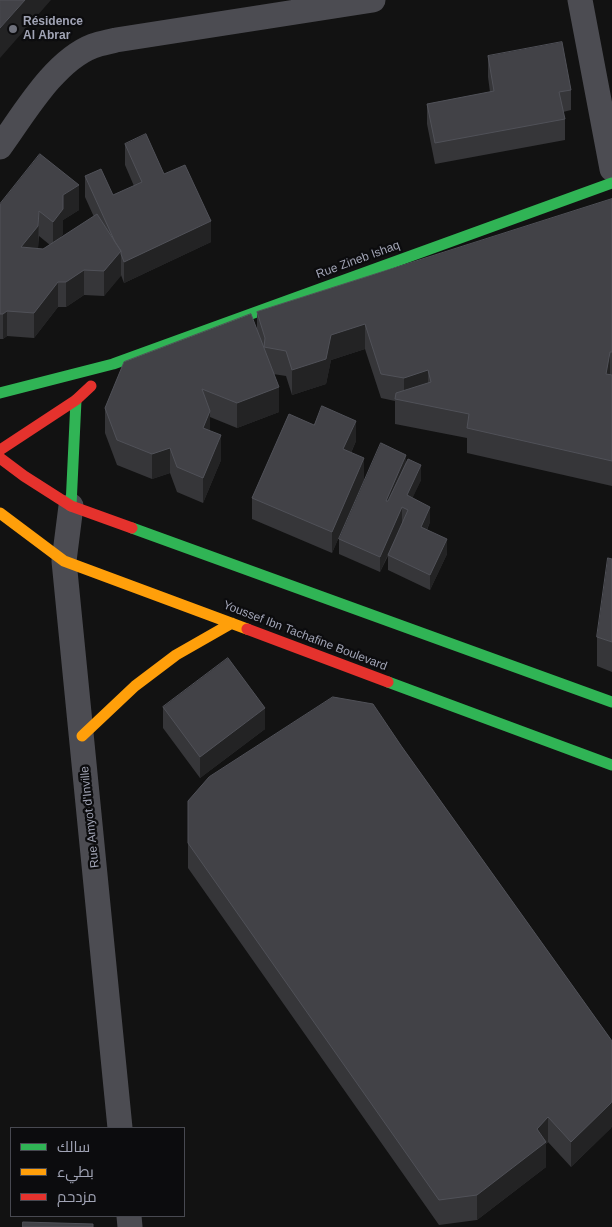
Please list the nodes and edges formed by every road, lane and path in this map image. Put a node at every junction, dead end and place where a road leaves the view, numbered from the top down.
1 (372, 0) edge
2 (580, 0) edge
3 (0, 147) edge
4 (612, 169) edge
5 (612, 183) edge
6 (113, 364) junction
7 (0, 393) edge
8 (76, 400) junction
9 (0, 450) edge
10 (0, 458) edge
11 (71, 506) junction
12 (0, 513) edge
13 (64, 561) junction
14 (232, 623) junction
15 (612, 702) edge
16 (82, 736) junction
17 (612, 765) edge
18 (120, 1127) edge

1 - 3 street
2 - 4 street
5 - 6 main road, Rue Zineb Ishaq
6 - 7 main road, Rue Zineb Ishaq
6 - 8 main road, Rue Zineb Ishaq
8 - 9 main road, Rue Zineb Ishaq
8 - 11 main road
10 - 11 main road
11 - 13 street, Rue Amyot d'Inville
11 - 15 main road
12 - 13 main road, Youssef Ibn Tachafine Boulevard
13 - 14 main road, Youssef Ibn Tachafine Boulevard
13 - 16 street, Rue Amyot d'Inville
14 - 16 main road
14 - 17 main road, Youssef Ibn Tachafine Boulevard
16 - 18 street, Rue Amyot d'Inville

